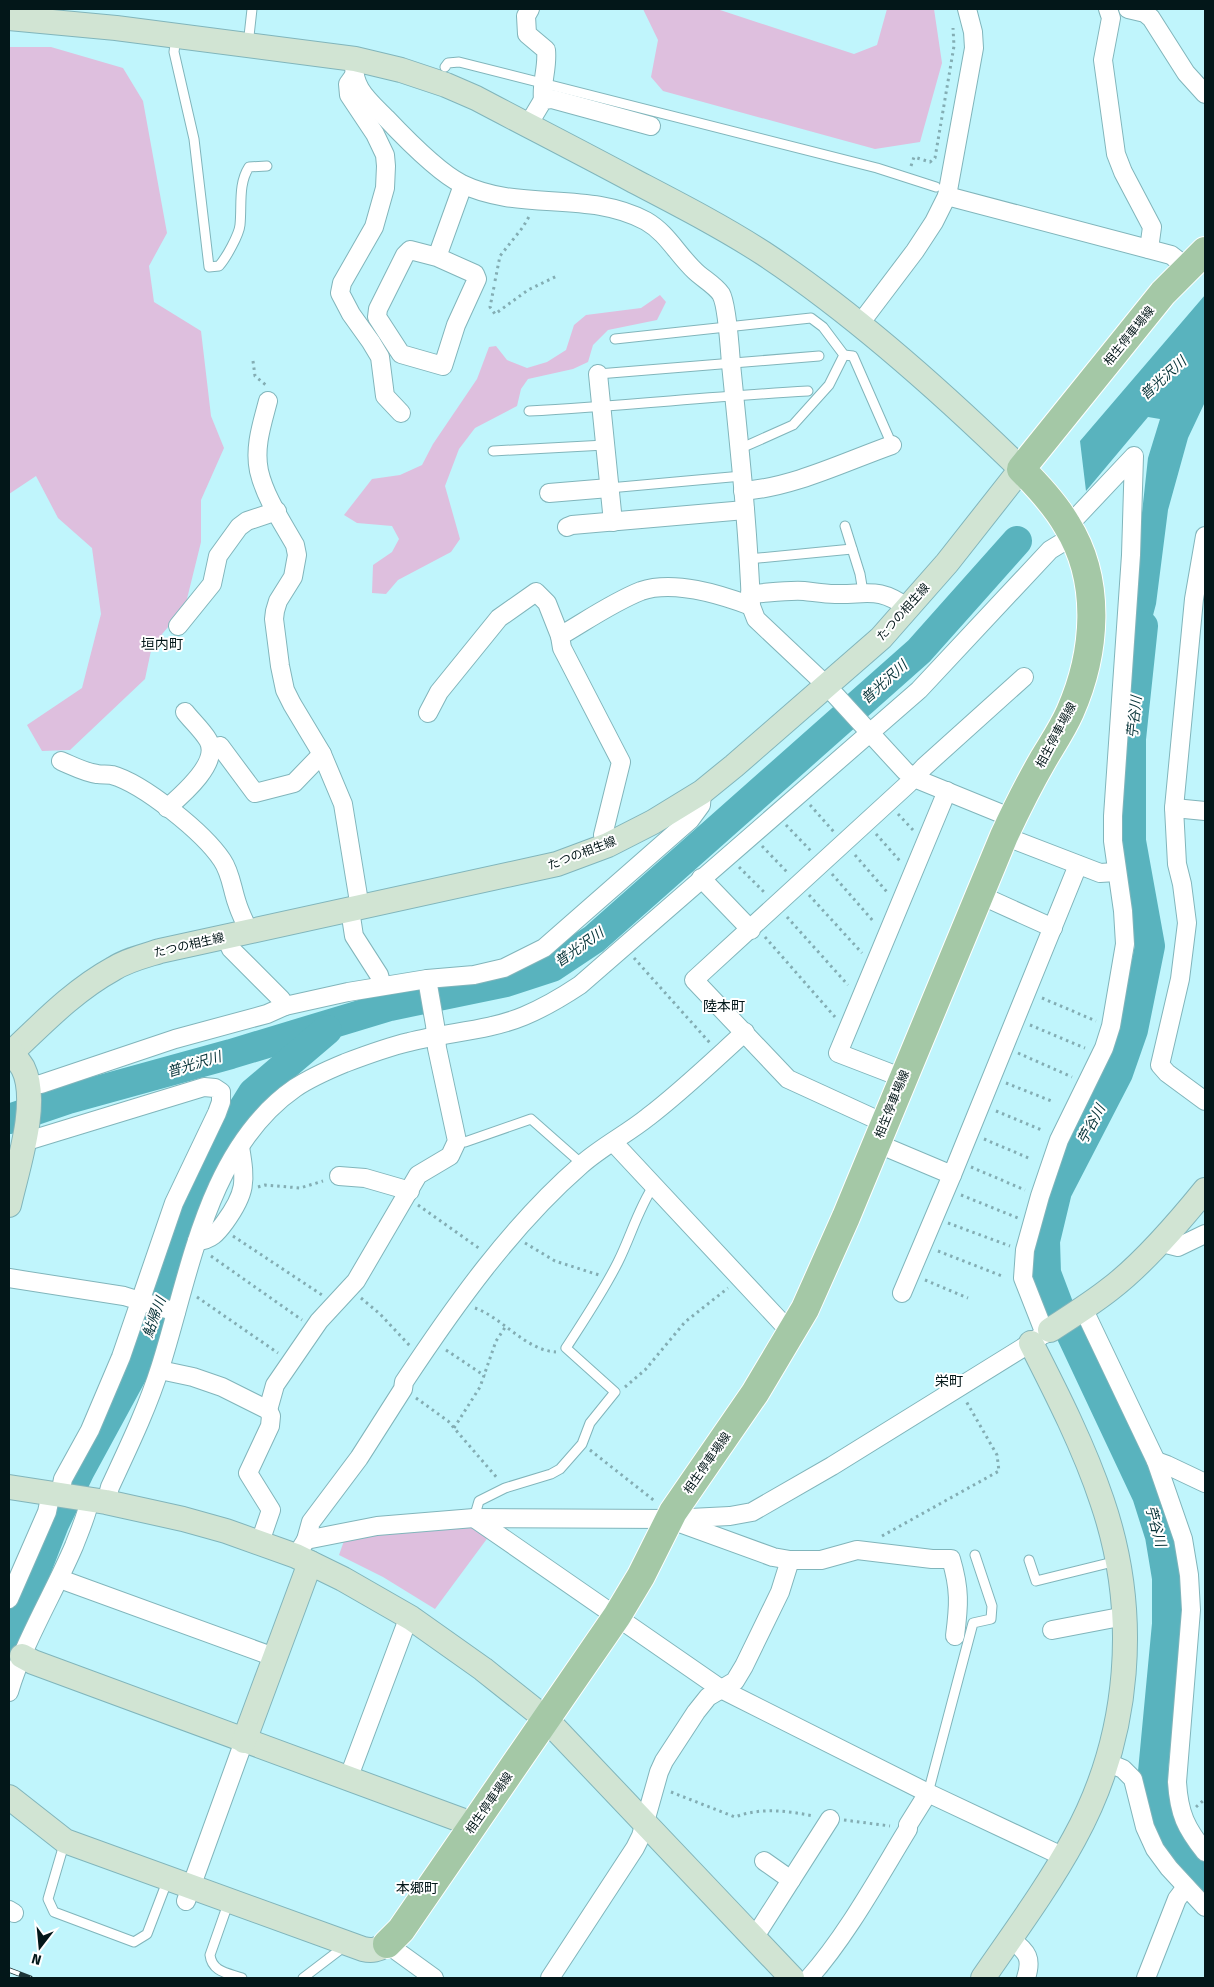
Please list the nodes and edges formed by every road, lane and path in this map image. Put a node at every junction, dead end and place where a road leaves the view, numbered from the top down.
1 (252, 9) edge
2 (530, 9) edge
3 (967, 9) edge
4 (1110, 9) edge
5 (1128, 9) edge
6 (9, 18) edge
7 (953, 26) dead end
8 (176, 36) junction
9 (248, 45) junction
10 (445, 67) dead end
11 (354, 68) junction
12 (543, 91) junction
13 (1205, 94) edge
14 (528, 125) junction
15 (651, 126) dead end
16 (267, 166) dead end
17 (911, 166) dead end
18 (463, 185) junction
19 (941, 191) junction
20 (535, 200) junction
21 (1149, 249) junction
22 (437, 257) junction
23 (1196, 259) edge
24 (557, 276) dead end
25 (859, 325) junction
26 (727, 327) junction
27 (615, 339) dead end
28 (844, 355) junction
29 (819, 356) dead end
30 (253, 360) dead end
31 (731, 363) junction
32 (598, 374) joint
33 (808, 391) dead end
34 (734, 395) junction
35 (268, 401) joint
36 (602, 407) junction
37 (529, 411) dead end
38 (401, 413) dead end
39 (605, 445) junction
40 (892, 445) joint
41 (739, 446) junction
42 (493, 451) dead end
43 (1021, 469) junction
44 (742, 483) junction
45 (609, 488) junction
46 (549, 493) dead end
47 (745, 510) junction
48 (277, 511) junction
49 (613, 522) junction
50 (844, 526) dead end
51 (566, 527) dead end
52 (1070, 531) junction
53 (1205, 536) edge
54 (852, 549) junction
55 (748, 559) junction
56 (863, 592) junction
57 (750, 600) junction
58 (908, 608) junction
59 (178, 626) dead end
60 (560, 636) junction
61 (1024, 677) dead end
62 (830, 690) junction
63 (184, 712) dead end
64 (428, 713) dead end
65 (868, 732) junction
66 (220, 746) dead end
67 (322, 754) junction
68 (61, 761) dead end
69 (914, 778) junction
70 (947, 791) junction
71 (702, 792) junction
72 (887, 803) junction
73 (168, 808) junction
74 (1174, 808) junction
75 (1205, 811) edge
76 (866, 823) junction
77 (1008, 827) junction
78 (752, 835) junction
79 (925, 843) junction
80 (608, 845) junction
81 (728, 855) junction
82 (1078, 865) junction
83 (1116, 872) junction
84 (912, 874) junction
85 (701, 878) junction
86 (799, 885) junction
87 (980, 895) junction
88 (777, 906) junction
89 (355, 909) junction
90 (753, 928) junction
91 (1053, 928) junction
92 (248, 932) junction
93 (225, 936) junction
94 (623, 947) junction
95 (874, 966) junction
96 (427, 983) junction
97 (382, 986) junction
98 (1027, 992) junction
99 (860, 998) junction
100 (285, 1006) junction
101 (1016, 1019) junction
102 (1111, 1026) junction
103 (847, 1030) junction
104 (435, 1031) junction
105 (746, 1032) junction
106 (1004, 1047) junction
107 (1085, 1048) dead end
108 (10, 1054) edge
109 (720, 1055) junction
110 (903, 1078) junction
111 (992, 1078) junction
112 (1086, 1083) junction
113 (29, 1090) junction
114 (1205, 1101) edge
115 (1054, 1102) dead end
116 (981, 1104) junction
117 (1044, 1131) dead end
118 (970, 1132) junction
119 (880, 1133) junction
120 (458, 1141) junction
121 (613, 1142) junction
122 (20, 1146) edge
123 (240, 1147) junction
124 (1032, 1159) dead end
125 (582, 1164) junction
126 (952, 1175) junction
127 (339, 1176) joint
128 (654, 1185) junction
129 (243, 1190) junction
130 (1205, 1190) edge
131 (408, 1194) junction
132 (1040, 1196) junction
133 (9, 1205) edge
134 (934, 1218) junction
135 (1018, 1218) dead end
136 (220, 1228) junction
137 (514, 1234) junction
138 (1205, 1234) edge
139 (1158, 1242) junction
140 (922, 1245) junction
141 (202, 1247) junction
142 (1010, 1247) dead end
143 (492, 1258) junction
144 (910, 1273) junction
145 (1002, 1276) dead end
146 (9, 1278) edge
147 (740, 1278) junction
148 (609, 1279) junction
149 (349, 1289) junction
150 (902, 1293) dead end
151 (193, 1295) dead end
152 (968, 1298) dead end
153 (144, 1302) junction
154 (334, 1304) junction
155 (455, 1306) junction
156 (1081, 1310) junction
157 (173, 1311) junction
158 (506, 1326) junction
159 (314, 1328) junction
160 (793, 1330) junction
161 (1042, 1335) junction
162 (432, 1340) junction
163 (566, 1348) junction
164 (420, 1357) junction
165 (292, 1361) junction
166 (160, 1370) junction
167 (485, 1376) junction
168 (958, 1388) junction
169 (403, 1389) junction
170 (615, 1392) junction
171 (268, 1410) junction
172 (454, 1428) junction
173 (582, 1444) junction
174 (1156, 1461) junction
175 (1205, 1481) edge
176 (9, 1487) edge
177 (505, 1488) junction
178 (75, 1497) junction
179 (671, 1516) junction
180 (474, 1518) junction
181 (260, 1542) junction
182 (857, 1550) junction
183 (304, 1553) junction
184 (975, 1555) dead end
185 (790, 1560) junction
186 (1029, 1560) dead end
187 (1117, 1561) junction
188 (60, 1579) junction
189 (9, 1599) edge
190 (617, 1616) junction
191 (1125, 1616) junction
192 (411, 1618) junction
193 (1052, 1630) dead end
194 (954, 1636) dead end
195 (22, 1656) junction
196 (274, 1657) junction
197 (721, 1689) junction
198 (9, 1692) edge
199 (547, 1720) junction
200 (244, 1741) junction
201 (1106, 1762) junction
202 (348, 1779) junction
203 (656, 1787) junction
204 (928, 1793) junction
205 (9, 1797) edge
206 (830, 1819) junction
207 (644, 1824) junction
208 (472, 1827) junction
209 (908, 1829) junction
210 (65, 1841) junction
211 (1205, 1852) edge
212 (1064, 1858) junction
213 (764, 1861) dead end
214 (791, 1880) junction
215 (1186, 1886) junction
216 (181, 1888) junction
217 (229, 1901) junction
218 (1205, 1907) edge
219 (754, 1938) junction
220 (1010, 1938) junction
221 (347, 1944) junction
222 (387, 1944) junction
223 (242, 1978) edge
224 (303, 1978) edge
225 (434, 1978) edge
226 (550, 1978) edge
227 (792, 1978) edge
228 (809, 1978) edge
229 (983, 1978) edge
230 (1026, 1978) edge
231 (1146, 1978) edge

1 - 9 lane
2 - 12 street
3 - 19 street
4 - 21 street
5 - 13 street
6 - 8 street
7 - 17 path
8 - 9 street
8 - 16 lane
9 - 11 street
10 - 12 lane
11 - 14 street
11 - 18 street
11 - 38 street
12 - 14 street
12 - 15 street
12 - 19 lane
14 - 25 street
18 - 20 street
18 - 22 street
19 - 21 street
19 - 25 street
20 - 24 path
20 - 26 street
21 - 23 street
22 - 22 street
23 - 43 main road, 相生停車場線
25 - 43 street
26 - 27 lane
26 - 28 lane
26 - 31 street
28 - 40 lane
28 - 41 lane
29 - 31 lane
30 - 35 path
31 - 32 lane
31 - 34 street
32 - 36 street
33 - 34 lane
34 - 36 lane
34 - 41 street
35 - 48 street
36 - 37 lane
36 - 39 street
39 - 42 lane
39 - 45 street
40 - 44 street
41 - 44 street
43 - 52 main road, 相生停車場線
43 - 58 street, たつの相生線
44 - 45 lane
44 - 47 street
45 - 46 street
45 - 49 street
47 - 49 street
47 - 55 street
48 - 59 street
48 - 67 street
49 - 51 street
50 - 54 lane
52 - 65 street
52 - 77 main road, 相生停車場線
52 - 83 street
53 - 74 street
54 - 55 lane
54 - 56 lane
55 - 57 street
56 - 57 street
56 - 58 street
57 - 60 street
57 - 62 street
58 - 62 street, たつの相生線
60 - 64 street
60 - 80 street
61 - 69 street
62 - 65 street
62 - 71 street, たつの相生線
63 - 73 street
65 - 69 street
65 - 78 street
66 - 67 street
67 - 89 street
68 - 73 street
69 - 70 street
69 - 72 street
70 - 77 street
70 - 79 street
71 - 80 street, たつの相生線
71 - 96 street
72 - 76 street
72 - 79 path
73 - 92 street
74 - 75 street
74 - 114 street
76 - 84 path
76 - 86 street
77 - 82 street
77 - 87 main road, 相生停車場線
78 - 81 street
78 - 86 path
79 - 84 street
80 - 89 street, たつの相生線
81 - 85 street
81 - 88 path
82 - 83 street
82 - 91 street
83 - 102 street
84 - 95 street
85 - 90 street
85 - 94 street
86 - 88 street
86 - 95 path
87 - 91 street
87 - 110 main road, 相生停車場線
88 - 90 street
88 - 99 path
89 - 92 street, たつの相生線
89 - 97 street
90 - 103 path
90 - 105 street
91 - 98 street
92 - 93 street, たつの相生線
93 - 100 street
93 - 108 street, たつの相生線
94 - 104 street
94 - 109 path
95 - 99 street
96 - 97 street
96 - 104 street
97 - 100 street
98 - 101 street
98 - 102 path
99 - 103 street
100 - 113 street
101 - 106 street
101 - 107 path
102 - 112 street
103 - 110 street
104 - 120 street
104 - 123 street
105 - 109 street
105 - 119 street
106 - 111 street
106 - 112 path
108 - 113 street
109 - 121 street
110 - 119 main road, 相生停車場線
111 - 115 path
111 - 116 street
112 - 132 street
113 - 122 street
116 - 117 path
116 - 118 street
118 - 124 path
118 - 126 street
119 - 126 street
119 - 160 main road, 相生停車場線
120 - 125 lane
120 - 131 street
121 - 125 street
121 - 128 street
122 - 133 street
122 - 153 street
123 - 129 street
123 - 141 street
125 - 137 street
126 - 132 path
126 - 134 street
126 - 135 path
127 - 129 path
127 - 131 street
128 - 147 street
128 - 148 lane
129 - 136 street
130 - 139 street
131 - 143 path
131 - 149 street
132 - 161 street
134 - 140 street
134 - 142 path
136 - 141 street
136 - 154 path
137 - 143 street
137 - 148 path
138 - 139 street
139 - 156 street
140 - 144 street
140 - 145 path
141 - 157 street
141 - 159 path
143 - 155 street
144 - 150 street
144 - 152 path
146 - 153 street
147 - 160 street
147 - 170 path
148 - 163 lane
149 - 154 street
149 - 164 path
151 - 165 path
153 - 157 street
153 - 178 street
154 - 159 street
155 - 158 path
155 - 162 street
156 - 161 street
156 - 174 street
157 - 166 street
158 - 163 path
158 - 167 path
159 - 165 street
160 - 179 main road, 相生停車場線
161 - 168 street
161 - 187 street
162 - 164 street
162 - 167 path
163 - 170 lane
164 - 169 street
165 - 171 street
166 - 171 street
166 - 178 street
167 - 172 path
168 - 179 street
168 - 182 path
169 - 172 path
169 - 183 street
170 - 173 lane
171 - 181 street
172 - 177 path
173 - 177 lane
173 - 179 path
174 - 175 street
174 - 211 street
176 - 178 street
177 - 180 lane
178 - 181 street
178 - 188 street
178 - 189 street
179 - 180 street
179 - 185 street
179 - 190 main road, 相生停車場線
180 - 183 street
180 - 190 street
181 - 183 street
182 - 185 street
182 - 194 street
183 - 192 street
183 - 196 street
184 - 204 lane
185 - 197 street
186 - 187 lane
187 - 191 street
188 - 195 street
188 - 196 street
190 - 197 street
190 - 199 main road, 相生停車場線
191 - 193 street
191 - 201 street
192 - 199 street
192 - 202 street
195 - 198 street
195 - 200 street
196 - 200 street
197 - 203 street
197 - 204 street
199 - 207 street
199 - 208 main road, 相生停車場線
200 - 202 street
200 - 216 street
201 - 212 street
201 - 215 street
202 - 208 street
203 - 206 path
203 - 207 street
204 - 209 street
204 - 212 street
205 - 210 street
206 - 209 path
206 - 214 street
207 - 219 street
207 - 226 street
208 - 222 main road, 相生停車場線
209 - 228 street
210 - 216 street
210 - 216 lane
212 - 220 street
213 - 214 street
214 - 219 street
215 - 218 street
215 - 231 street
216 - 217 street
217 - 221 street
217 - 223 lane
219 - 227 street
220 - 229 street
220 - 230 street
221 - 222 street
221 - 224 lane
222 - 225 street

